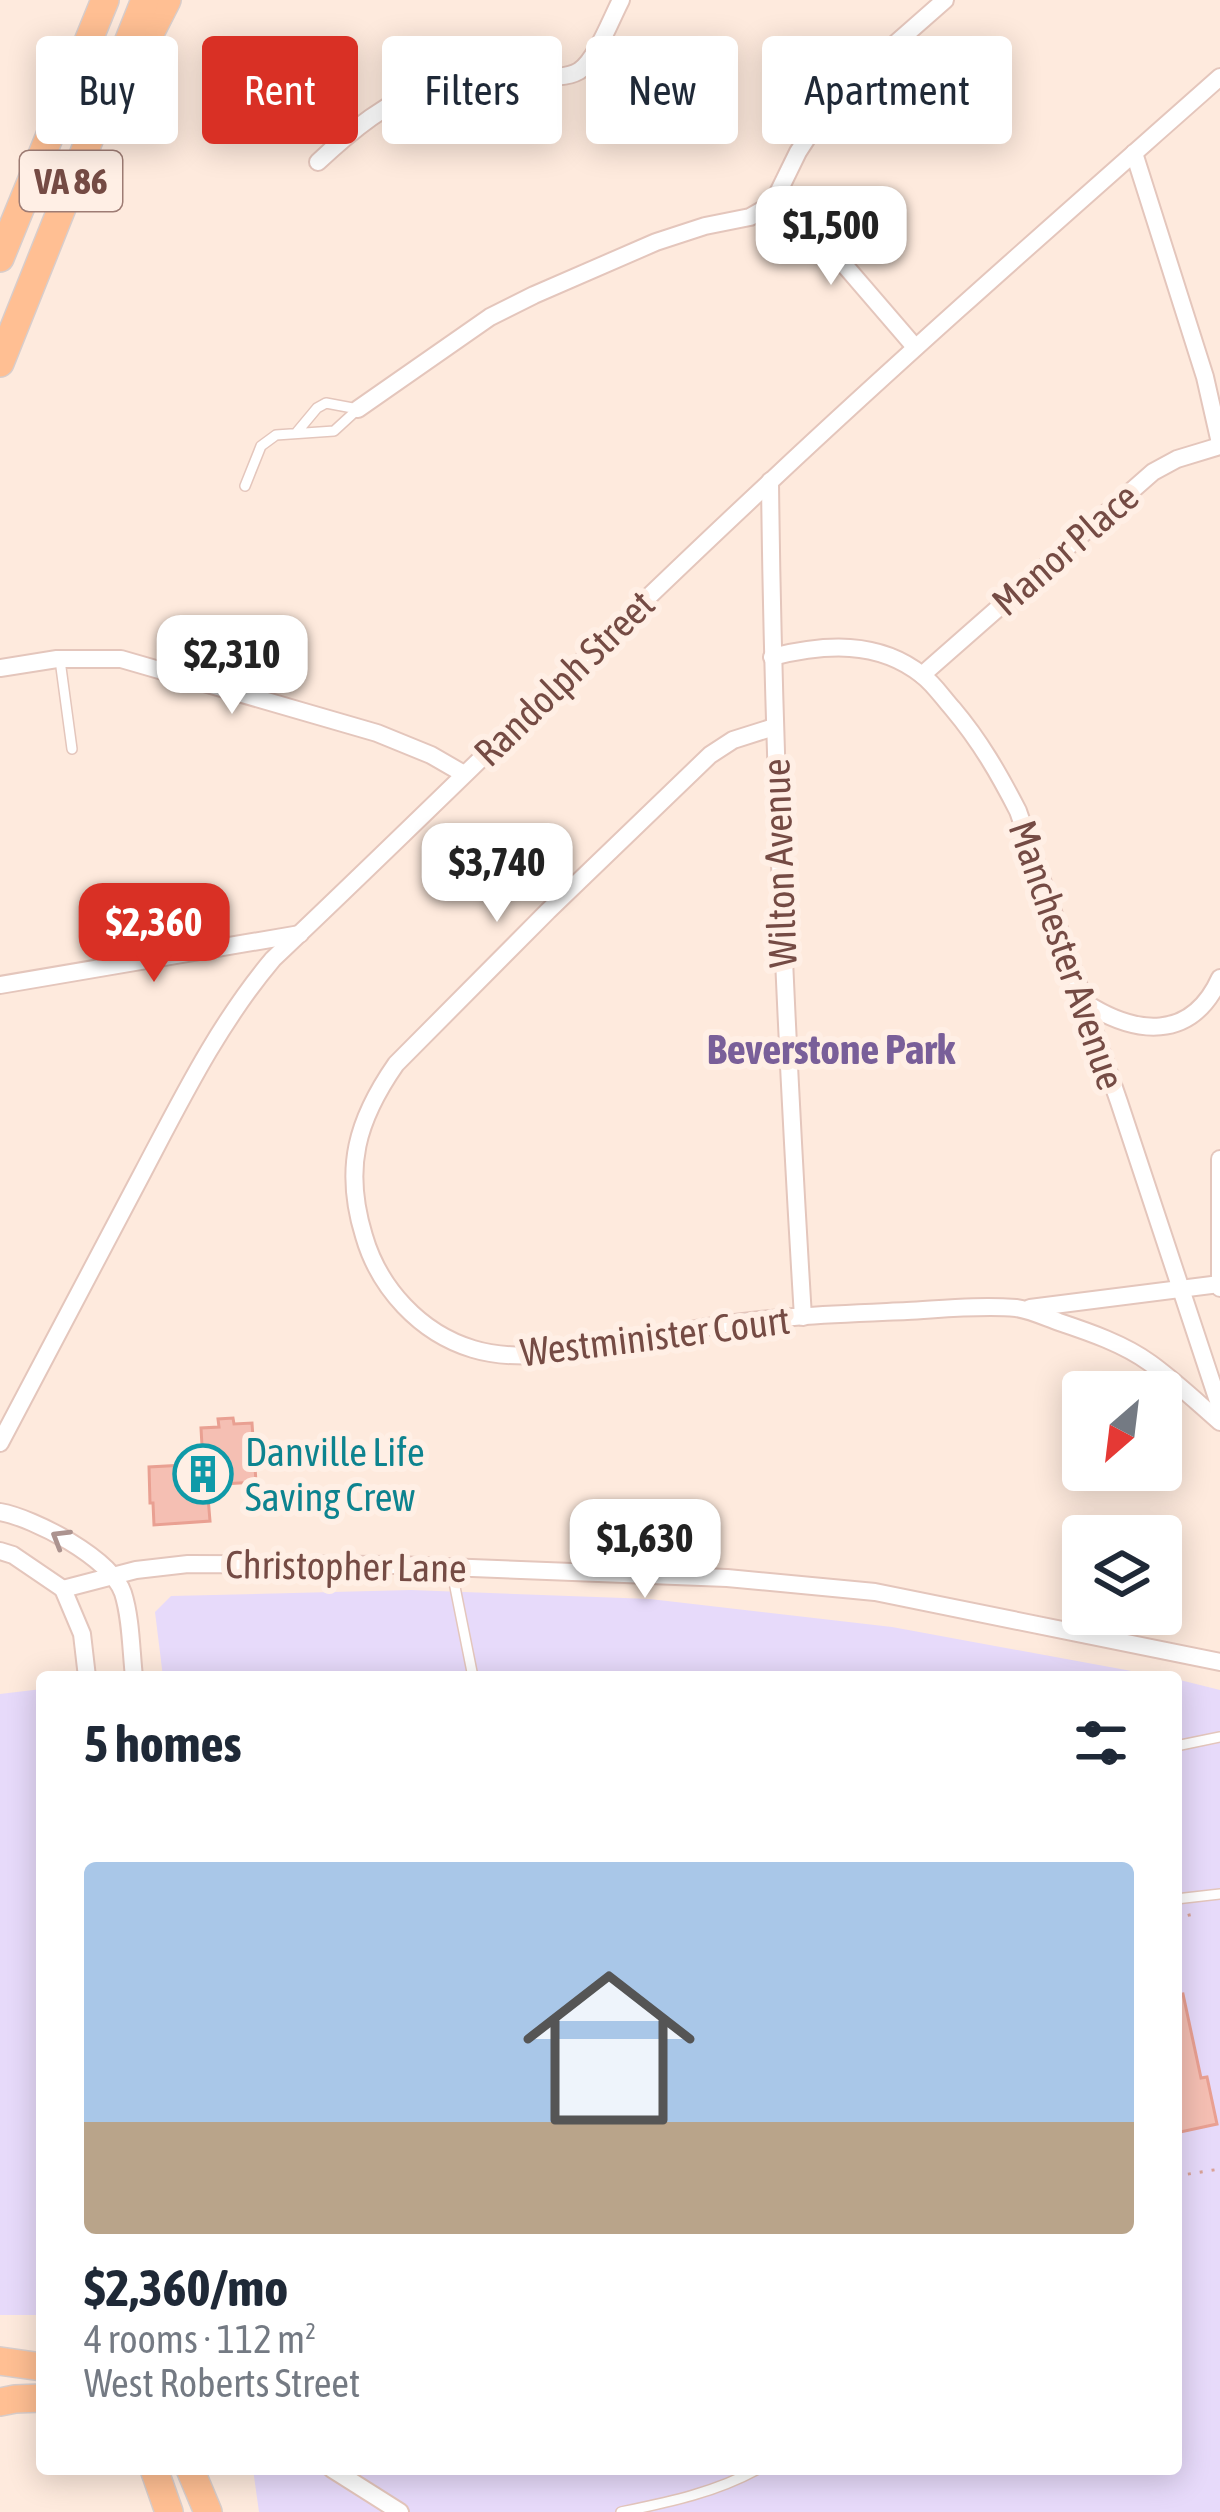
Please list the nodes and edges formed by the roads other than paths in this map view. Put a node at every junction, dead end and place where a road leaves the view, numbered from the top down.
1 (89, 0) edge
2 (105, 0) edge
3 (145, 0) edge
4 (167, 0) edge
5 (621, 0) edge
6 (945, 0) edge
7 (1220, 77) edge
8 (43, 149) junction
9 (1134, 153) junction
10 (318, 163) dead end
11 (776, 197) junction
12 (53, 226) junction
13 (0, 258) edge
14 (915, 347) junction
15 (0, 363) edge
16 (358, 409) junction
17 (296, 432) junction
18 (1220, 444) edge
19 (770, 481) junction
20 (245, 486) dead end
21 (772, 657) junction
22 (60, 659) junction
23 (0, 668) edge
24 (922, 675) junction
25 (774, 728) junction
26 (72, 749) dead end
27 (464, 775) junction
28 (300, 934) junction
29 (1220, 978) edge
30 (0, 985) edge
31 (1084, 1001) junction
32 (1220, 1160) edge
33 (1220, 1286) edge
34 (1182, 1291) junction
35 (1021, 1309) junction
36 (803, 1316) junction
37 (1220, 1406) edge
38 (1220, 1422) edge
39 (0, 1443) edge
40 (0, 1512) edge
41 (0, 1551) edge
42 (451, 1567) junction
43 (114, 1576) junction
44 (63, 1589) junction
45 (1220, 1662) edge
46 (86, 1671) edge
47 (133, 1671) edge
48 (472, 1671) edge
49 (1220, 1737) edge
50 (1182, 1745) edge
51 (1220, 1894) edge
52 (1182, 1898) edge
53 (0, 2361) edge
54 (36, 2366) edge
55 (36, 2398) edge
56 (0, 2402) edge
57 (156, 2475) edge
58 (193, 2475) edge
59 (341, 2475) edge
60 (747, 2475) edge
61 (170, 2512) edge
62 (208, 2512) edge
63 (400, 2512) edge
64 (621, 2512) edge

1 - 8 main road
2 - 8 main road, VA 86
3 - 12 main road, VA 86
4 - 12 main road
5 - 10 street
6 - 11 street
7 - 9 street, Randolph Street
8 - 13 main road, VA 86
9 - 14 street, Randolph Street
9 - 18 street
11 - 14 street
11 - 16 street
12 - 15 main road, VA 86
14 - 19 street, Randolph Street
16 - 17 lane
16 - 17 lane
17 - 20 lane
18 - 24 street, Manor Place
19 - 21 street, Wilton Avenue
19 - 27 street, Randolph Street
21 - 24 street, Manchester Avenue
21 - 25 street, Wilton Avenue
22 - 23 street
22 - 26 lane
22 - 27 street
24 - 31 street, Manchester Avenue
25 - 36 street, Wilton Avenue
25 - 36 street, Westminister Court
27 - 28 street, Randolph Street
28 - 30 street
28 - 39 street, Randolph Street
29 - 31 street
31 - 34 street, Manchester Avenue
32 - 33 street
33 - 34 street, Westminister Court
34 - 35 street, Westminister Court
34 - 37 street, Manchester Avenue
35 - 36 street, Westminister Court
35 - 38 street, Westminister Court
43 -> 40 street
41 - 44 street
42 - 43 street, Christopher Lane
42 - 45 street, Christopher Lane
42 - 48 lane
43 - 44 street, Christopher Lane
43 - 47 street
44 - 46 street
49 - 50 lane
51 - 52 lane
53 - 54 main road
55 - 56 main road
57 - 61 main road
58 - 62 main road
59 - 63 street
60 - 64 lane

